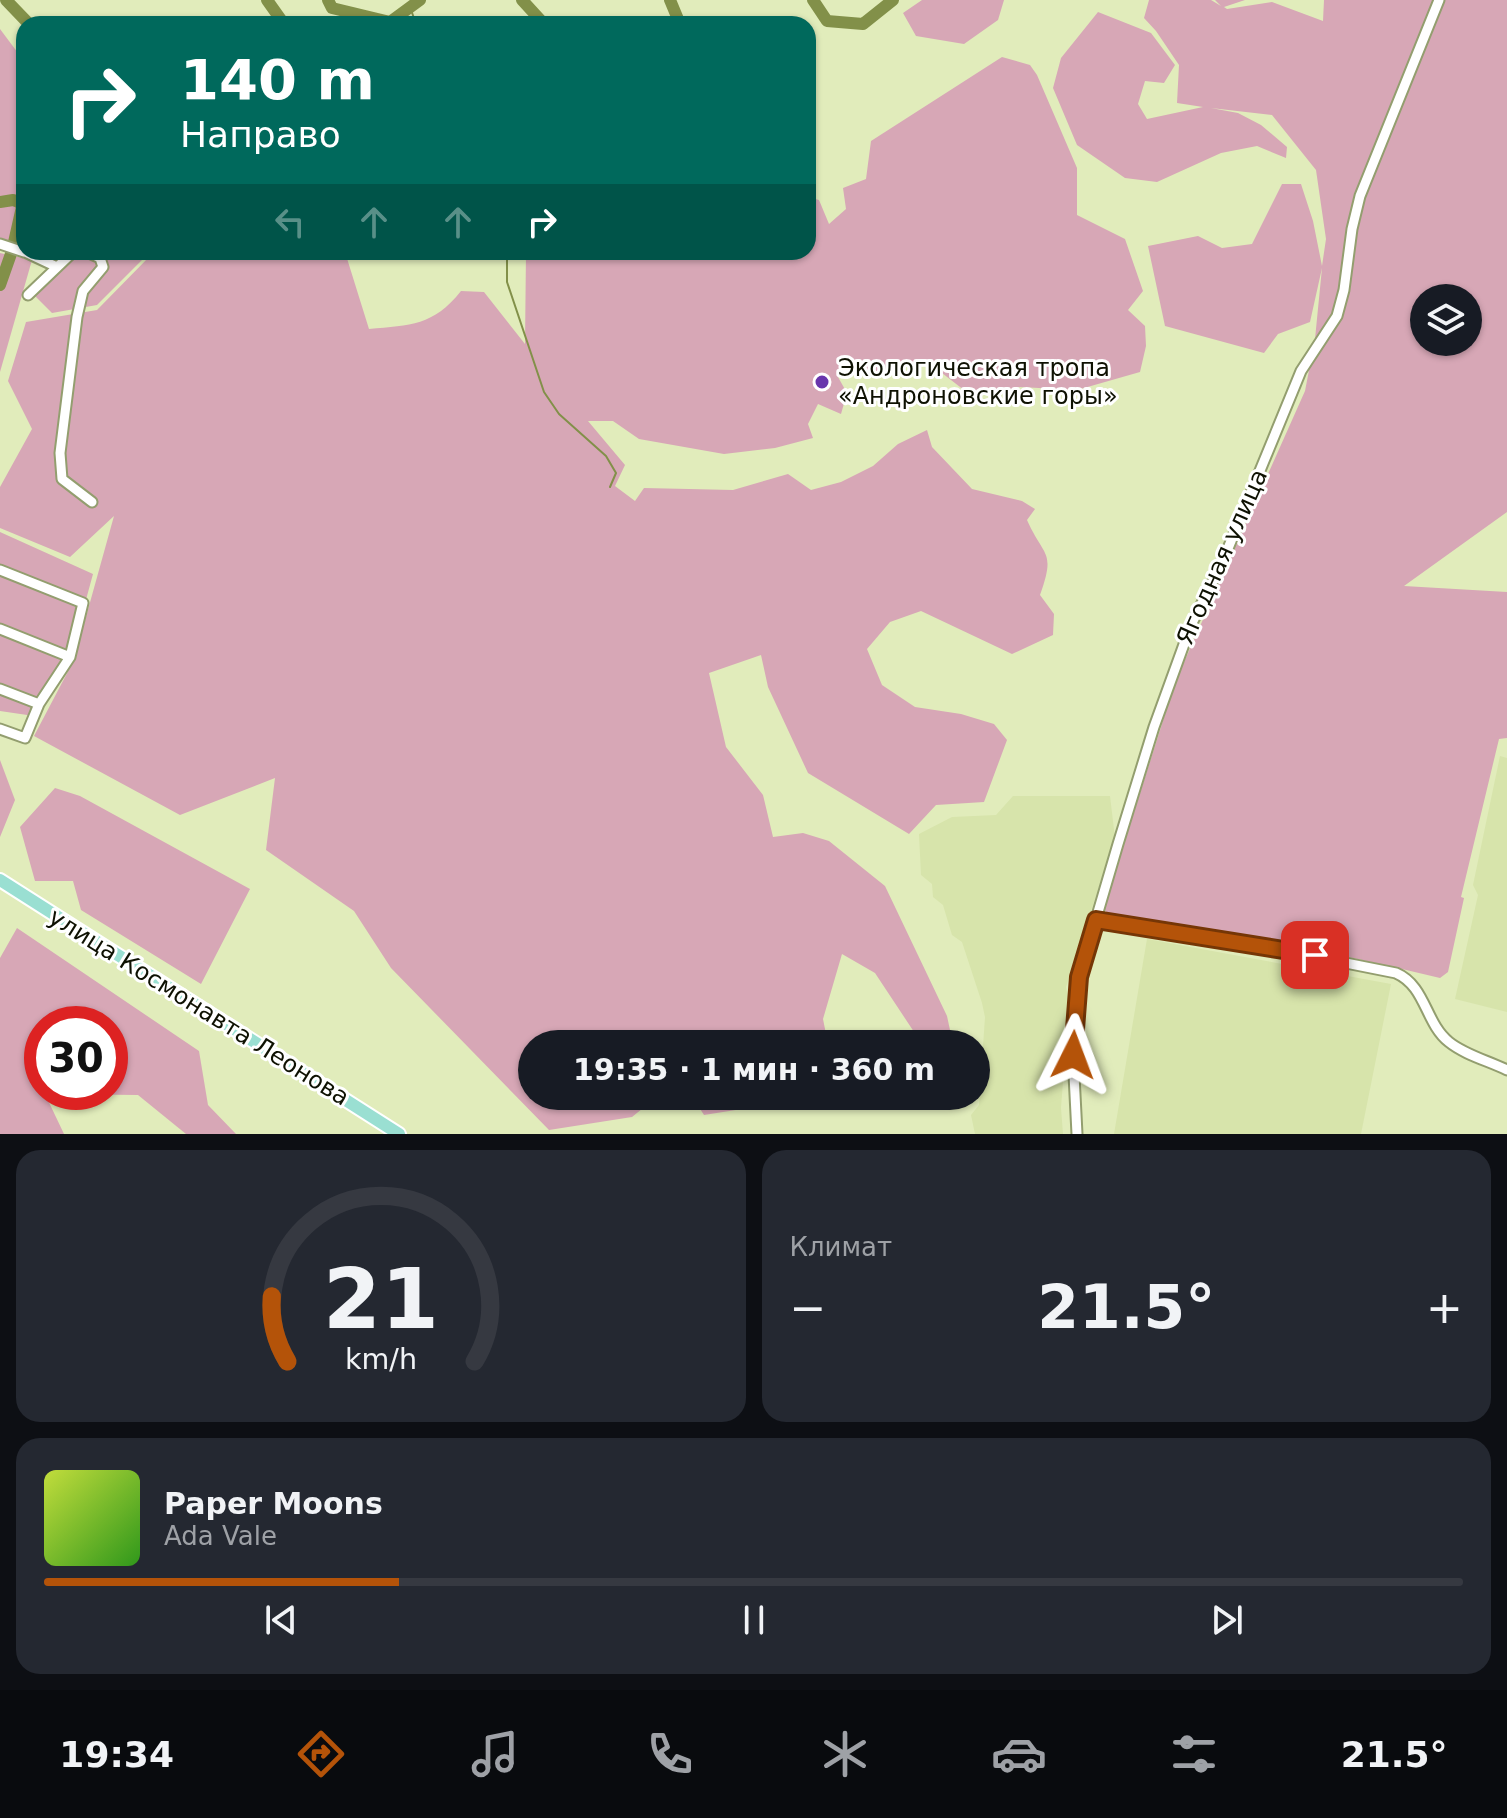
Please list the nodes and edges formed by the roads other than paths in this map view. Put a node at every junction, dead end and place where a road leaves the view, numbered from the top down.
1 (1439, 0) edge
2 (42, 260) edge
3 (64, 260) edge
4 (101, 260) edge
5 (57, 267) junction
6 (28, 295) dead end
7 (92, 502) dead end
8 (0, 570) edge
9 (0, 629) edge
10 (70, 657) junction
11 (0, 689) edge
12 (39, 704) junction
13 (0, 729) edge
14 (0, 880) edge
15 (1096, 920) junction
16 (1507, 1070) edge
17 (399, 1134) edge
18 (1077, 1134) edge

1 - 15 street, Ягодная улица
2 - 5 street
3 - 5 street
4 - 7 street
5 - 6 street
8 - 10 street
9 - 10 street
10 - 12 street
11 - 12 street
12 - 13 street
14 - 17 main road, улица Космонавта Леонова
15 - 16 street
15 - 18 street, Ягодная улица

